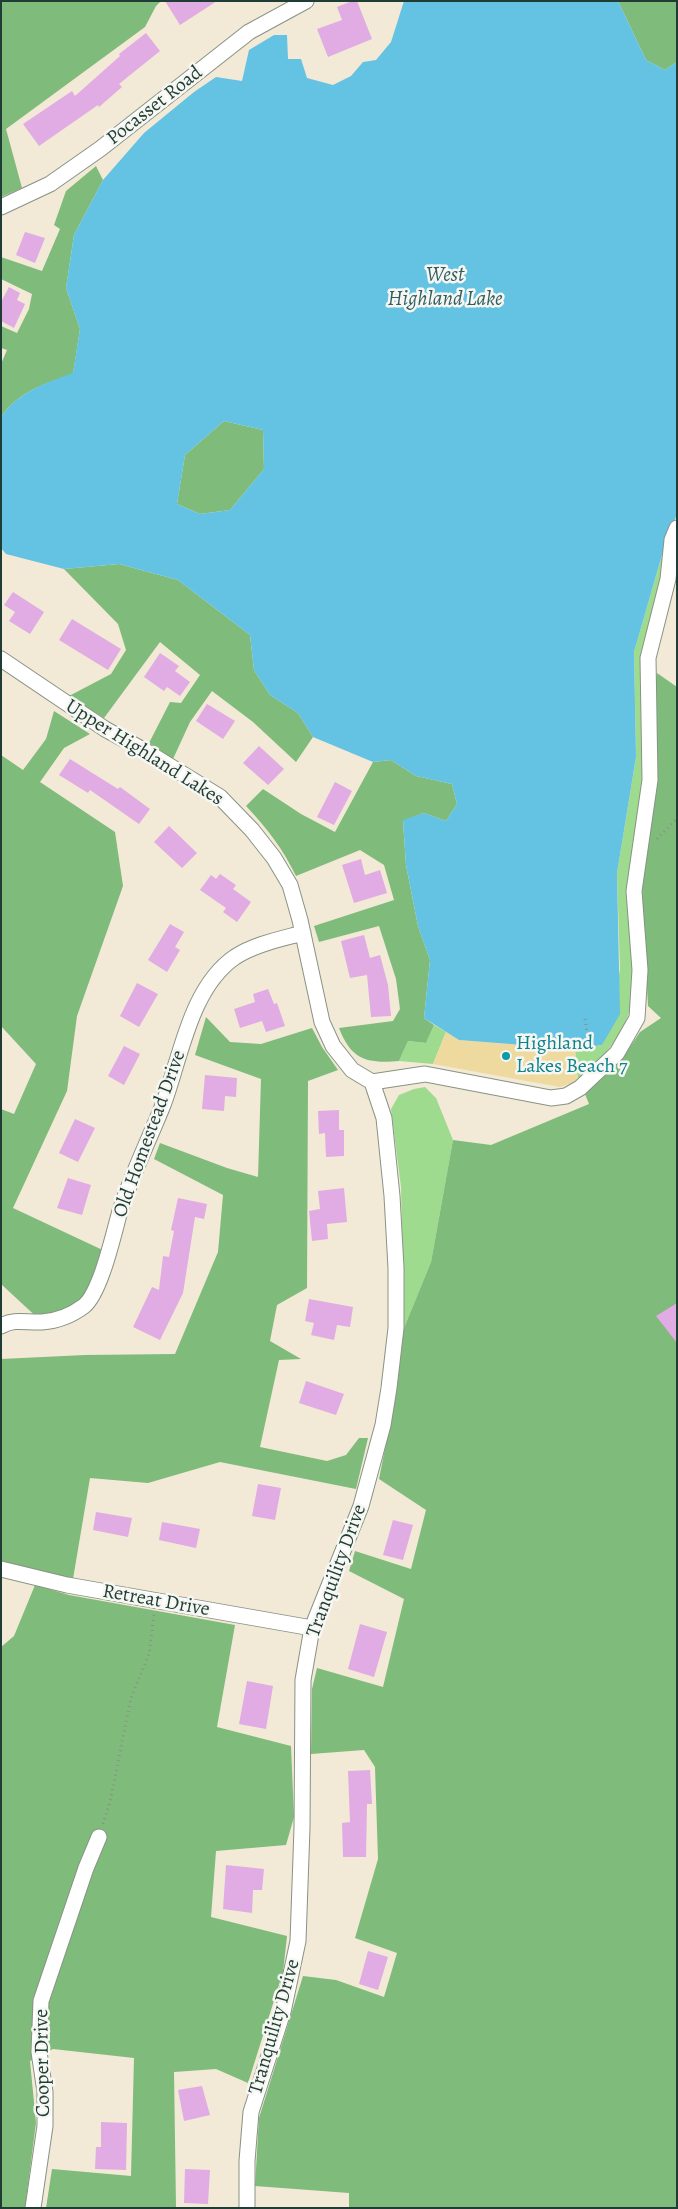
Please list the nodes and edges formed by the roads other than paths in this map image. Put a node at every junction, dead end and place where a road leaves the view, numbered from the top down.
1 (306, 1) edge
2 (1, 207) edge
3 (677, 528) edge
4 (1, 659) edge
5 (303, 933) junction
6 (372, 1082) junction
7 (1, 1326) edge
8 (1, 1569) edge
9 (312, 1628) junction
10 (99, 1837) road end
11 (33, 2208) edge
12 (247, 2208) edge

1 - 2 street, Pocasset Road
3 - 6 street
4 - 5 street, Upper Highland Lakes
5 - 6 street, Upper Highland Lakes
5 - 7 street, Old Homestead Drive
6 - 9 street, Tranquility Drive
8 - 9 street, Retreat Drive
9 - 12 street, Tranquility Drive
10 - 11 street, Cooper Drive

